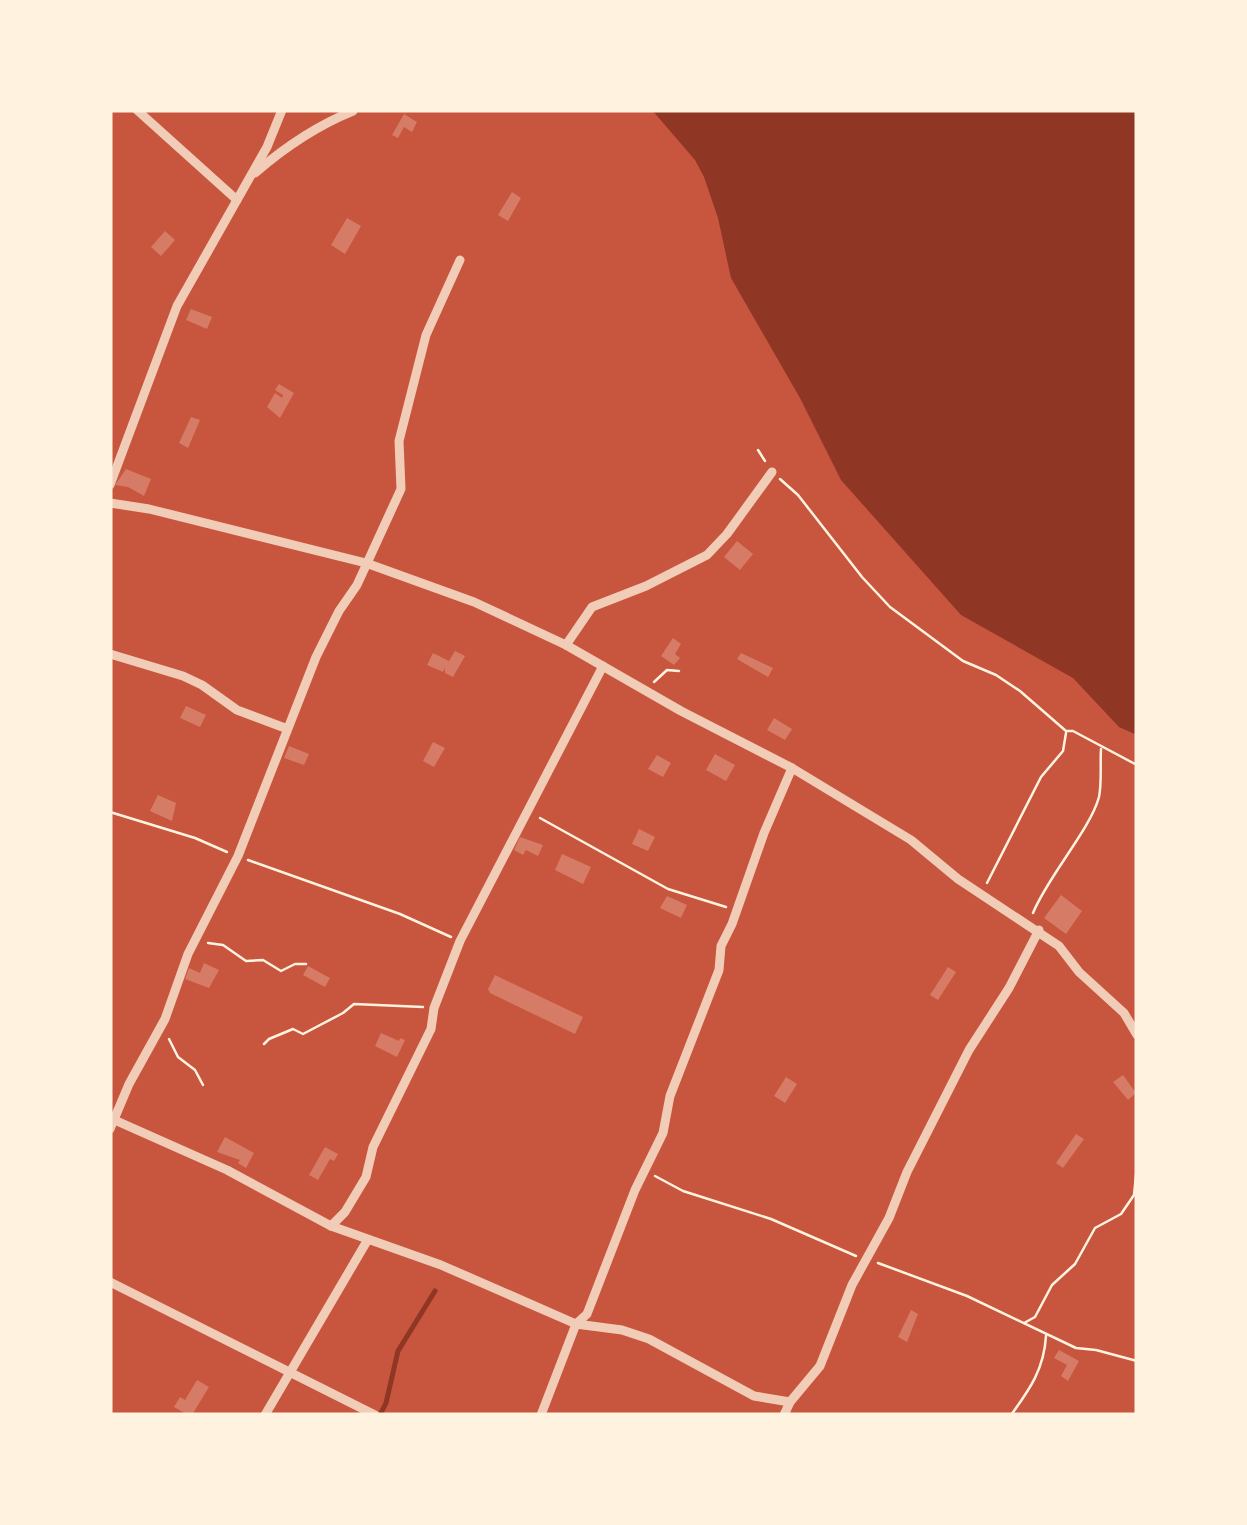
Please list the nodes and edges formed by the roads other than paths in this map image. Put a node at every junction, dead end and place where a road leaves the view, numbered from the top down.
1 (137, 110) edge
2 (282, 110) edge
3 (353, 110) edge
4 (250, 178) junction
5 (237, 200) junction
6 (460, 260) dead end
7 (772, 472) road end
8 (110, 484) edge
9 (110, 503) edge
10 (366, 563) junction
11 (566, 645) junction
12 (110, 654) edge
13 (603, 666) junction
14 (286, 728) junction
15 (792, 768) junction
16 (1038, 930) junction
17 (1137, 1036) edge
18 (111, 1122) edge
19 (331, 1226) junction
20 (367, 1241) junction
21 (110, 1282) edge
22 (576, 1324) junction
23 (290, 1370) junction
24 (790, 1402) junction
25 (265, 1415) edge
26 (375, 1415) edge
27 (541, 1415) edge
28 (784, 1415) edge

1 - 5 street
2 - 4 street
3 - 4 street
4 - 5 street
5 - 8 street
6 - 10 street
7 - 11 street
9 - 10 street
10 - 11 street
10 - 14 street
11 - 13 street
12 - 14 street
13 - 15 street
13 - 19 street
14 - 18 street
15 - 16 street
15 - 22 street
16 - 17 street
16 - 24 street
18 - 19 street
19 - 20 street
20 - 22 street
20 - 23 street
21 - 23 street
22 - 24 street
22 - 27 street
23 - 25 street
23 - 26 street
24 - 28 street

